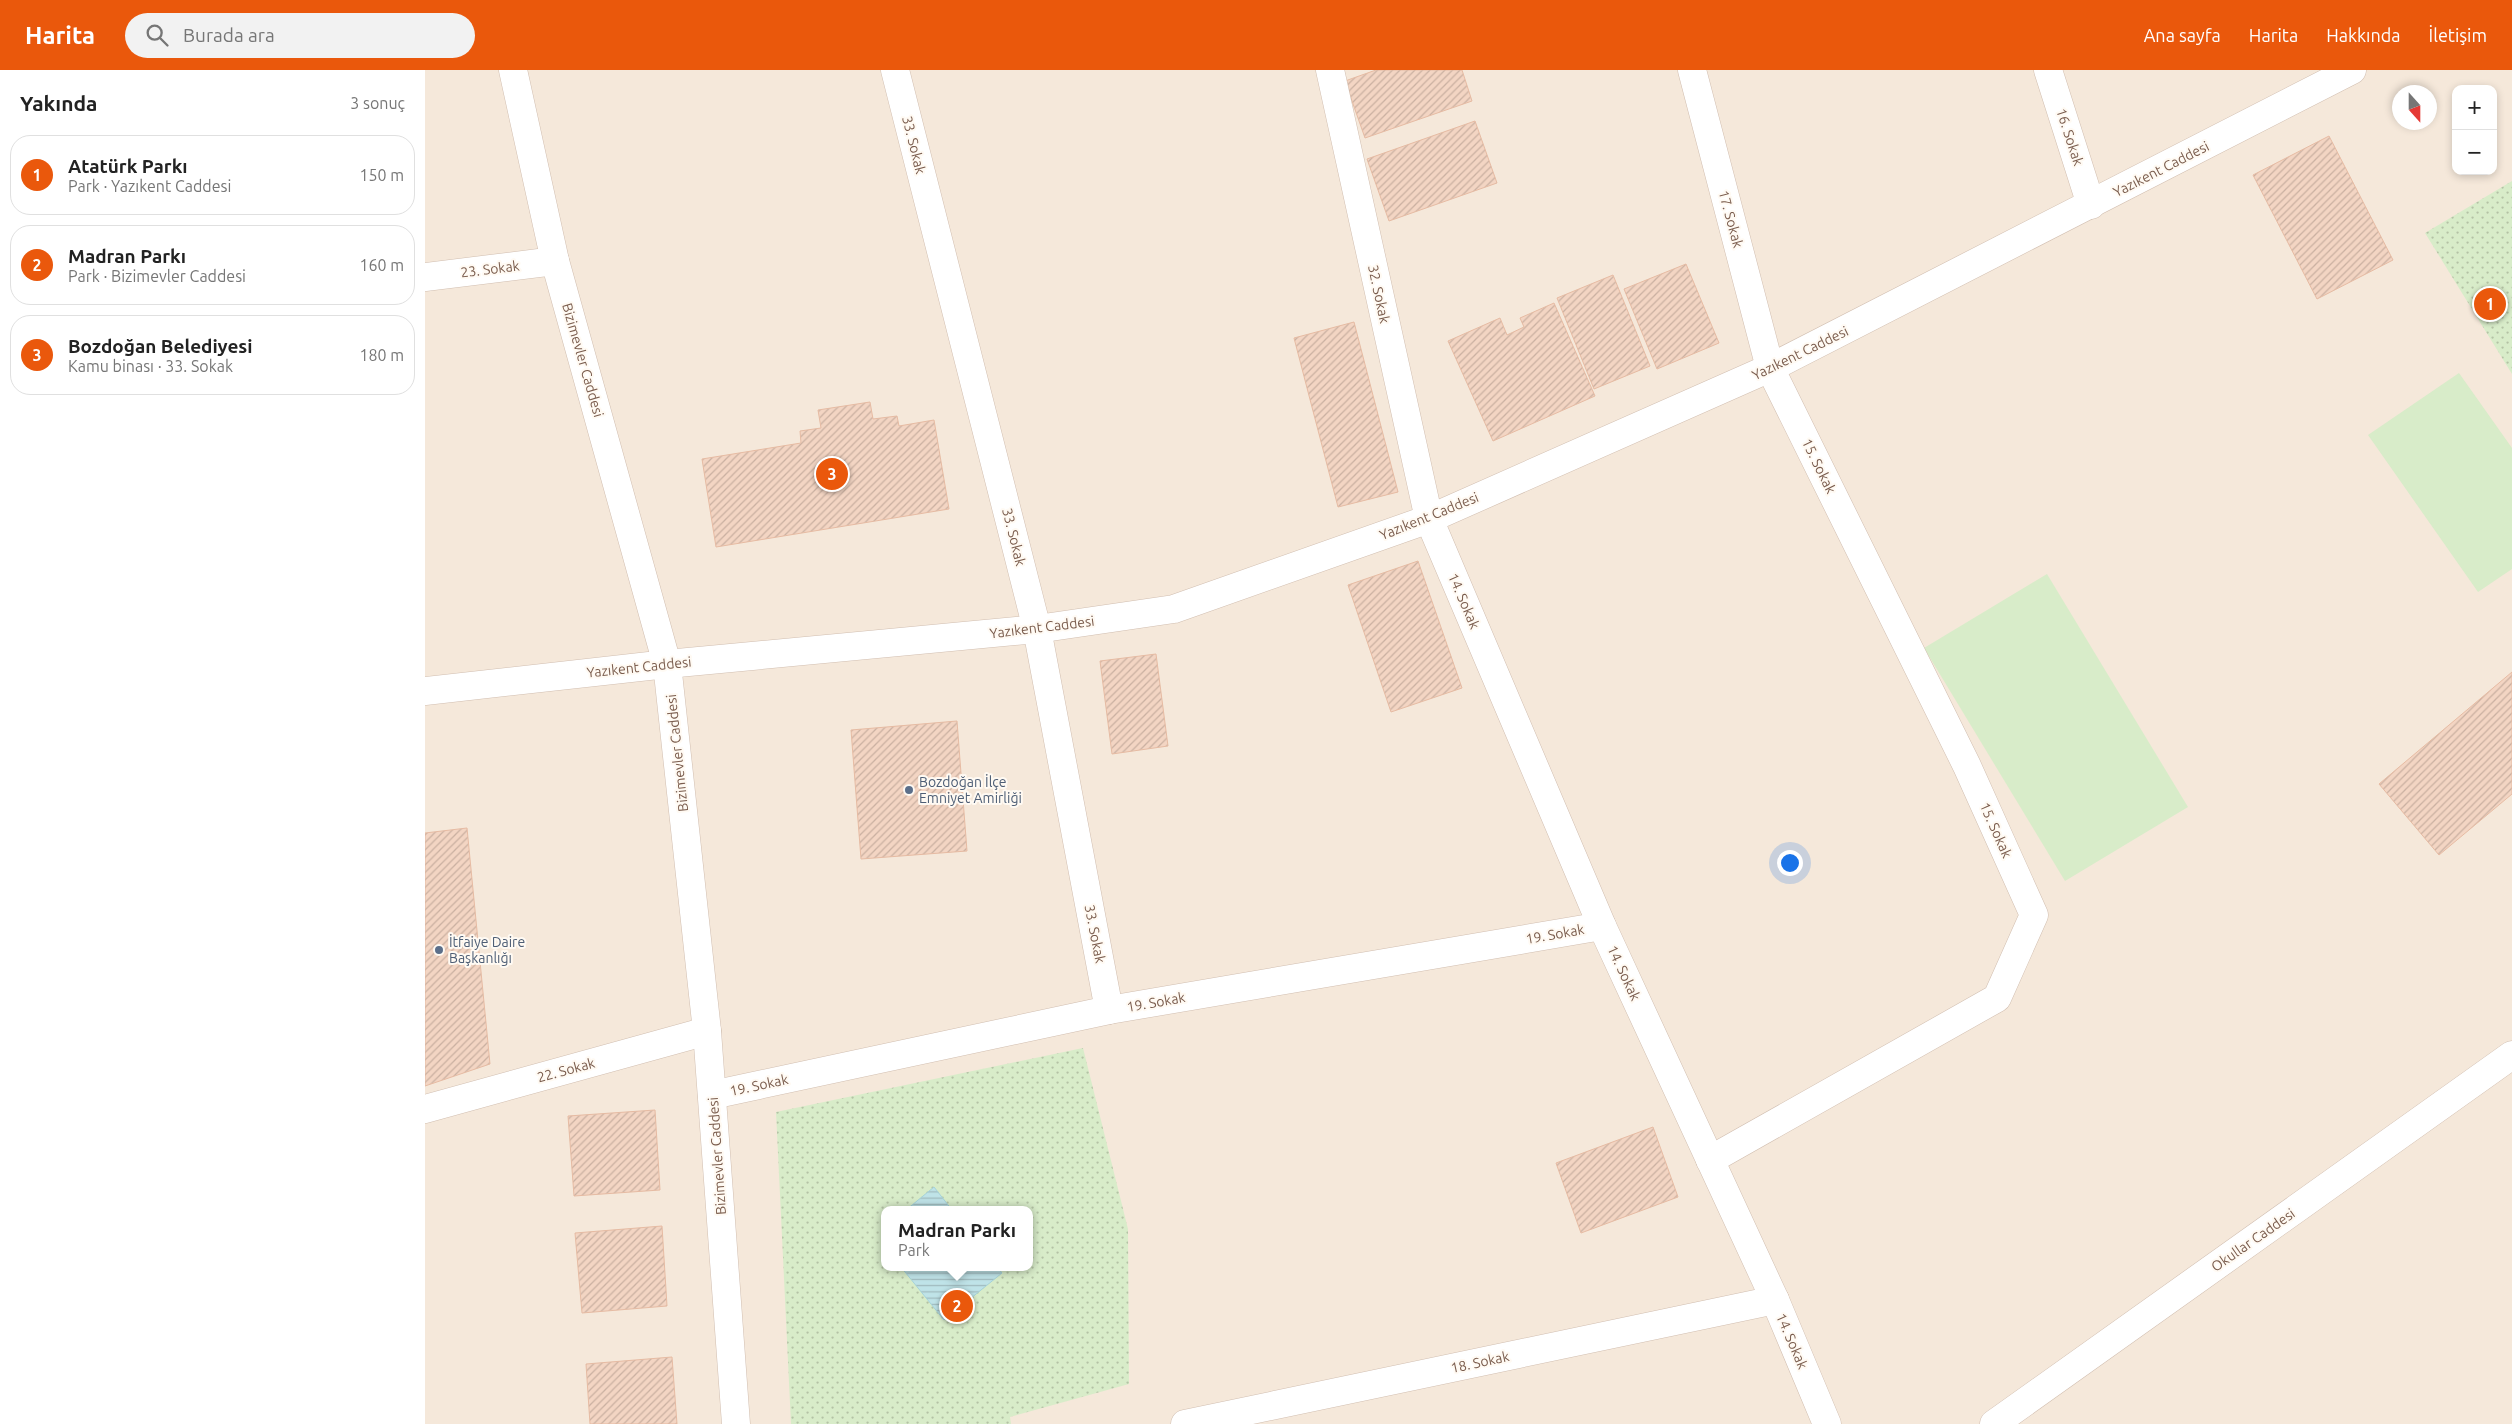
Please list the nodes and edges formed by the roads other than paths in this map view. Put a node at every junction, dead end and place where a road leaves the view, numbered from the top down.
1 (513, 70) edge
2 (895, 70) edge
3 (1330, 70) edge
4 (1691, 70) edge
5 (2048, 70) edge
6 (2352, 70) edge
7 (2091, 205) junction
8 (555, 261) junction
9 (425, 277) edge
10 (1771, 368) junction
11 (1429, 518) junction
12 (1037, 629) junction
13 (667, 664) junction
14 (425, 691) edge
15 (1602, 926) junction
16 (1109, 1010) junction
17 (707, 1031) junction
18 (2512, 1055) edge
19 (713, 1095) junction
20 (425, 1109) edge
21 (1710, 1160) junction
22 (1775, 1300) junction
23 (736, 1424) edge
24 (1185, 1424) edge
25 (1827, 1424) edge
26 (1994, 1424) edge

1 - 8 street, Bizimevler Caddesi
2 - 12 street, 33. Sokak
3 - 11 street, 32. Sokak
4 - 10 street, 17. Sokak
5 - 7 street, 16. Sokak
6 - 7 street, Yazıkent Caddesi
7 - 10 street, Yazıkent Caddesi
8 - 9 street, 23. Sokak
8 - 13 street, Bizimevler Caddesi
10 - 11 street, Yazıkent Caddesi
10 - 21 street, 15. Sokak
11 - 12 street, Yazıkent Caddesi
11 - 15 street, 14. Sokak
12 - 13 street, Yazıkent Caddesi
12 - 16 street, 33. Sokak
13 - 14 street, Yazıkent Caddesi
13 - 17 street, Bizimevler Caddesi
15 - 16 street, 19. Sokak
15 - 21 street, 14. Sokak
16 - 19 street, 19. Sokak
17 - 19 street, Bizimevler Caddesi
17 - 20 street, 22. Sokak
18 - 26 street, Okullar Caddesi
19 - 23 street, Bizimevler Caddesi
21 - 22 street, 14. Sokak
22 - 24 street, 18. Sokak
22 - 25 street, 14. Sokak

